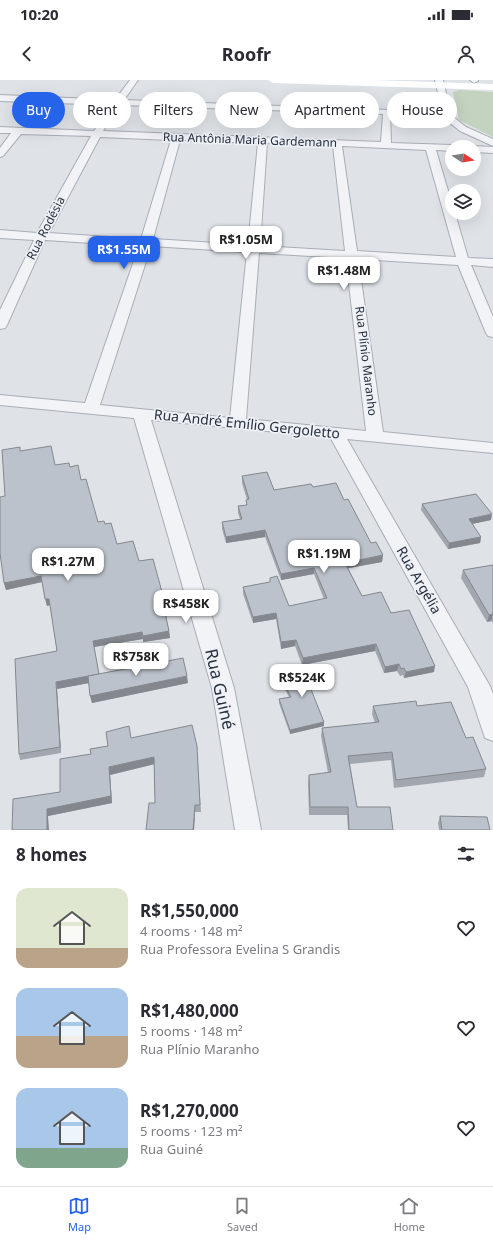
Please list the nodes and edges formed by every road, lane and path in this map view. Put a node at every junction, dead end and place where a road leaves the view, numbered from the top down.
1 (134, 80) edge
2 (272, 80) edge
3 (304, 80) edge
4 (474, 81) edge
5 (439, 82) edge
6 (493, 82) edge
7 (493, 87) edge
8 (125, 92) edge
9 (0, 98) edge
10 (73, 101) edge
11 (131, 103) edge
12 (99, 128) edge
13 (0, 130) edge
14 (18, 131) junction
15 (95, 134) junction
16 (176, 136) junction
17 (263, 140) junction
18 (337, 143) junction
19 (493, 143) edge
20 (386, 145) junction
21 (430, 147) junction
22 (445, 148) edge
23 (481, 149) edge
24 (493, 150) edge
25 (0, 154) edge
26 (0, 234) edge
27 (41, 236) junction
28 (146, 242) junction
29 (253, 248) junction
30 (352, 254) junction
31 (463, 261) junction
32 (493, 263) edge
33 (0, 325) edge
34 (493, 333) edge
35 (0, 400) edge
36 (91, 409) junction
37 (141, 413) junction
38 (238, 423) junction
39 (335, 432) junction
40 (375, 436) junction
41 (493, 448) edge
42 (493, 732) edge
43 (248, 830) edge

1 - 8 street, Rua Rodésia
2 - 3 street
3 - 5 street
4 - 5 street
4 - 6 street
5 - 7 street
5 - 19 street
9 - 10 street
11 - 20 street
12 - 15 street, Rua Rodésia
13 - 14 street, Rua Antônia Maria Gardemann
14 - 15 street, Rua Antônia Maria Gardemann
14 - 25 street
15 - 16 street, Rua Antônia Maria Gardemann
15 - 27 street, Rua Rodésia
16 - 17 street, Rua Antônia Maria Gardemann
16 - 28 street
17 - 18 street, Rua Antônia Maria Gardemann
17 - 29 street
18 - 20 street, Rua Antônia Maria Gardemann
18 - 30 street, Rua Plínio Maranho
20 - 21 street, Rua Antônia Maria Gardemann
21 - 22 street, Rua Antônia Maria Gardemann
21 - 31 street
23 - 24 street
26 - 27 street
27 - 28 street
27 - 33 street, Rua Rodésia
28 - 29 street
28 - 36 street
29 - 30 street
29 - 38 street
30 - 31 street
30 - 40 street, Rua Plínio Maranho
31 - 32 street
31 - 34 street
35 - 36 street, Rua André Emílio Gergoletto
36 - 37 street, Rua André Emílio Gergoletto
37 - 38 street, Rua André Emílio Gergoletto
37 - 43 street, Rua Guiné
38 - 39 street, Rua André Emílio Gergoletto
39 - 40 street, Rua André Emílio Gergoletto
39 - 42 street, Rua Argélia
40 - 41 street, Rua André Emílio Gergoletto

